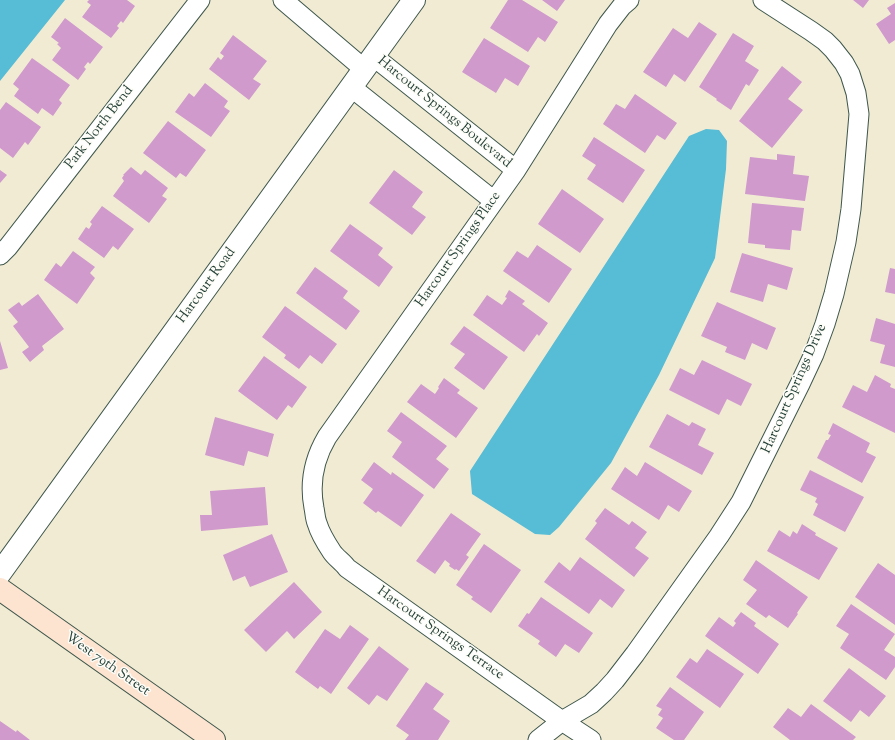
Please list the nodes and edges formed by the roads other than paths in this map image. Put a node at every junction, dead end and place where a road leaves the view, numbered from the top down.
1 (200, 0) edge
2 (282, 0) edge
3 (414, 0) edge
4 (629, 0) edge
5 (763, 0) edge
6 (368, 63) junction
7 (351, 87) junction
8 (516, 170) junction
9 (494, 201) junction
10 (0, 255) edge
11 (314, 507) joint
12 (0, 572) edge
13 (0, 589) edge
14 (562, 721) junction
15 (214, 740) edge
16 (538, 740) edge
17 (591, 740) edge

1 - 10 street, Park North Bend
2 - 6 street, Harcourt Springs Boulevard
3 - 6 street, Harcourt Road
4 - 8 street, Harcourt Springs Place
5 - 14 street, Harcourt Springs Drive
6 - 7 street, Harcourt Road
6 - 8 street, Harcourt Springs Boulevard
7 - 9 street
7 - 12 street, Harcourt Road
8 - 9 street, Harcourt Springs Place
9 - 11 street, Harcourt Springs Place
11 - 14 street, Harcourt Springs Terrace
13 - 15 main road, West 79th Street
14 - 16 street, Harcourt Springs Drive
14 - 17 street, Harcourt Springs Terrace

